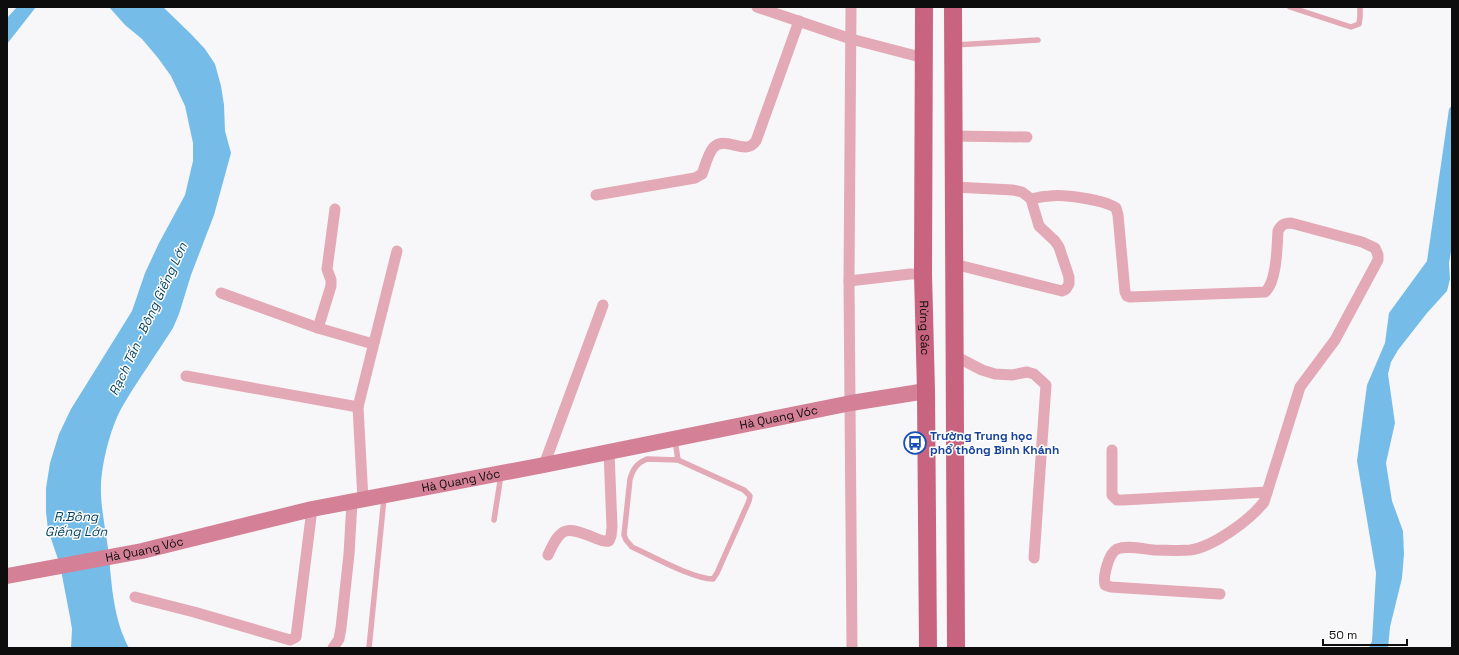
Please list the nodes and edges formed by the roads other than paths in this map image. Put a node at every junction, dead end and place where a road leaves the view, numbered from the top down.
1 (757, 7) edge
2 (850, 7) edge
3 (924, 7) edge
4 (953, 7) edge
5 (1290, 7) edge
6 (1360, 7) edge
7 (799, 21) junction
8 (851, 39) junction
9 (1038, 40) dead end
10 (953, 45) junction
11 (917, 56) junction
12 (954, 136) junction
13 (1027, 136) dead end
14 (954, 187) junction
15 (596, 195) dead end
16 (1031, 199) junction
17 (335, 208) dead end
18 (398, 251) dead end
19 (954, 264) junction
20 (916, 274) junction
21 (849, 281) junction
22 (221, 293) dead end
23 (603, 305) dead end
24 (318, 328) junction
25 (373, 344) junction
26 (955, 356) junction
27 (186, 376) dead end
28 (955, 389) junction
29 (922, 392) junction
30 (851, 403) junction
31 (358, 407) junction
32 (675, 439) junction
33 (1112, 450) dead end
34 (609, 452) junction
35 (678, 460) junction
36 (544, 465) junction
37 (501, 473) junction
38 (1267, 492) junction
39 (384, 496) junction
40 (358, 501) junction
41 (312, 509) junction
42 (494, 520) dead end
43 (548, 555) dead end
44 (1034, 558) dead end
45 (10, 575) edge
46 (1220, 594) dead end
47 (135, 597) dead end
48 (333, 648) edge
49 (369, 648) edge
50 (852, 648) edge
51 (928, 648) edge
52 (956, 648) edge

1 - 7 street
2 - 8 street
3 - 11 main road, Rừng Sác
4 - 10 main road
5 - 6 lane
7 - 8 street
7 - 15 street
8 - 11 street
8 - 21 street
9 - 10 lane
10 - 12 main road
11 - 20 main road, Rừng Sác
12 - 13 street
12 - 14 main road
14 - 16 street
14 - 19 main road
16 - 19 street
16 - 38 street
17 - 24 street
18 - 25 street
19 - 26 main road
20 - 21 street
20 - 29 main road, Rừng Sác
21 - 30 street
22 - 24 street
23 - 36 street
24 - 25 street
25 - 31 street
26 - 28 main road
26 - 44 street
27 - 31 street
28 - 29 main road
28 - 52 main road
29 - 30 street, Hà Quang Vóc
29 - 51 main road, Rừng Sác
30 - 32 street, Hà Quang Vóc
30 - 50 street
31 - 40 street
32 - 34 street, Hà Quang Vóc
32 - 35 lane
33 - 38 street
34 - 36 street, Hà Quang Vóc
34 - 43 street
35 - 35 lane
36 - 37 street, Hà Quang Vóc
37 - 39 street, Hà Quang Vóc
37 - 42 lane
38 - 46 street
39 - 40 street, Hà Quang Vóc
39 - 49 lane
40 - 41 street, Hà Quang Vóc
40 - 48 street
41 - 45 street, Hà Quang Vóc
41 - 47 street

